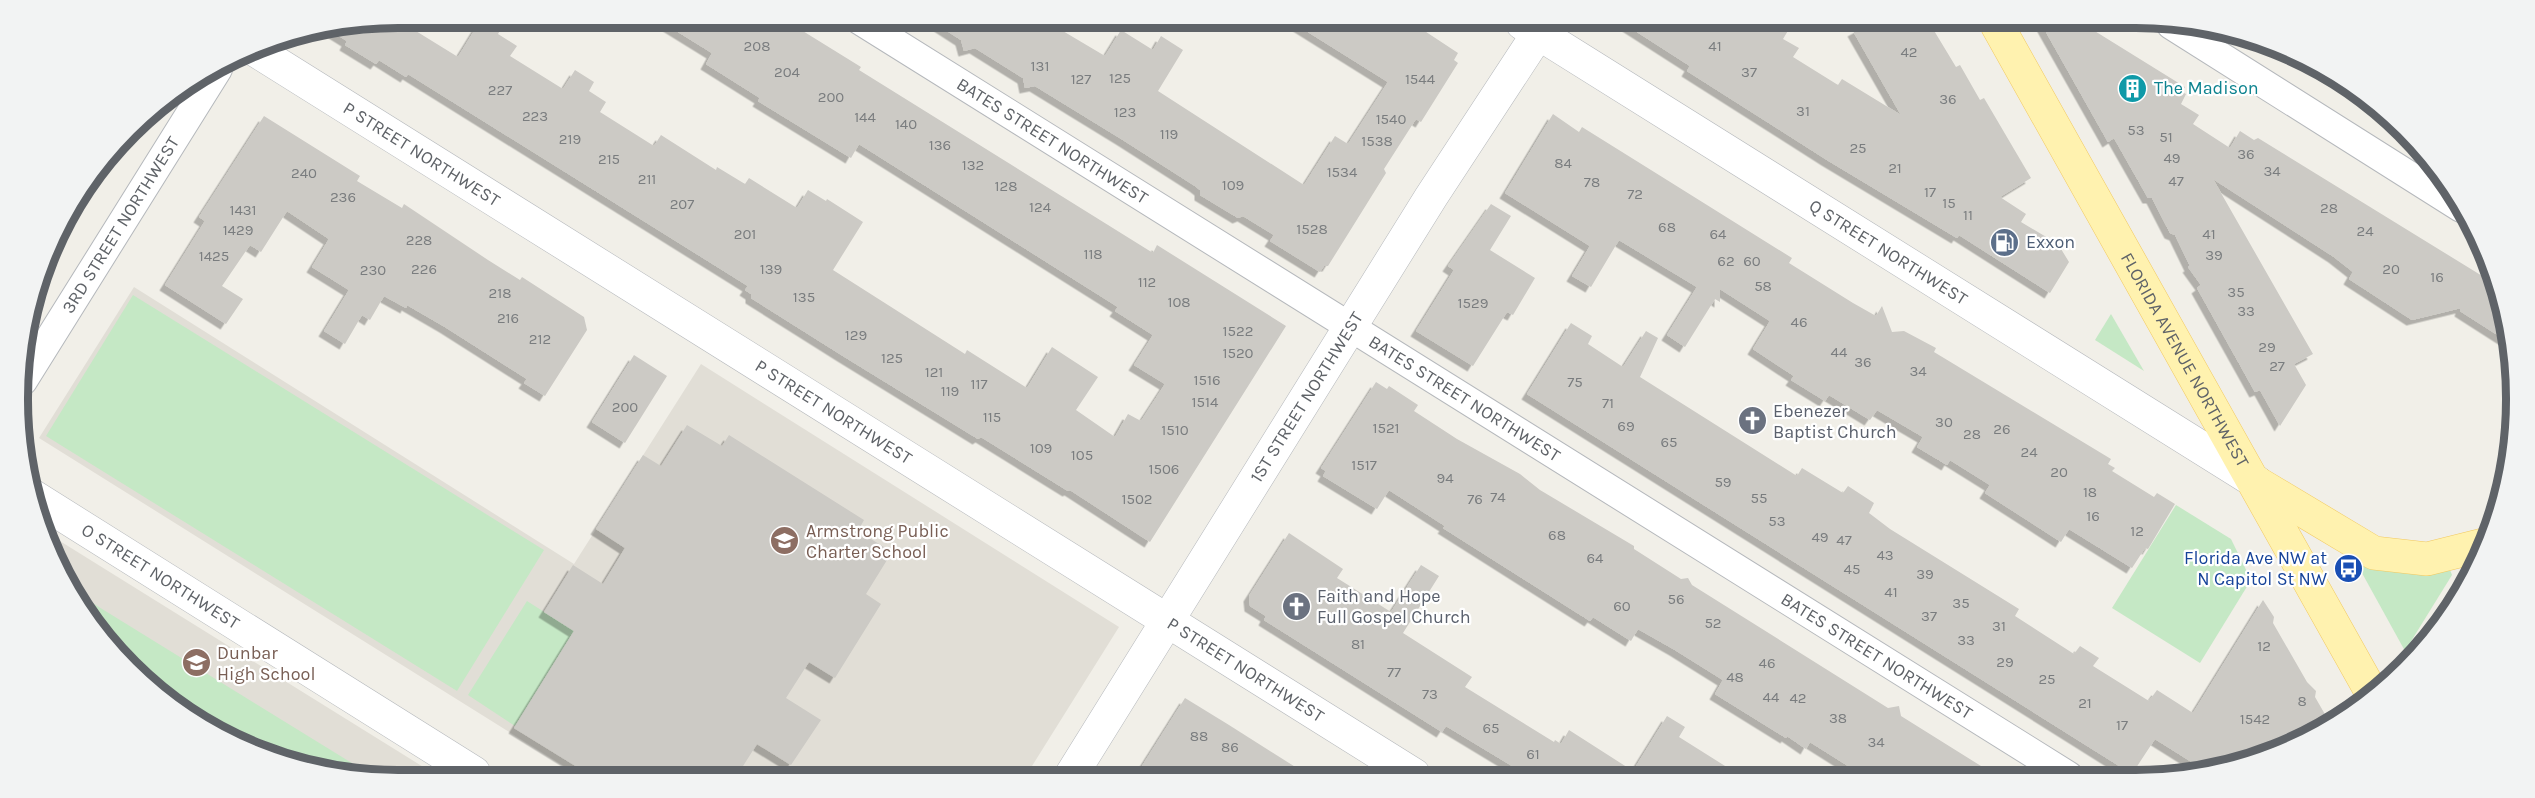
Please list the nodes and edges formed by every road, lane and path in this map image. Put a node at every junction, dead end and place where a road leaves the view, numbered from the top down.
1 (872, 28) edge
2 (1534, 28) edge
3 (1538, 28) edge
4 (1999, 28) edge
5 (2182, 32) edge
6 (263, 55) edge
7 (211, 80) edge
8 (2448, 200) edge
9 (1350, 327) junction
10 (30, 370) edge
11 (2256, 482) junction
12 (43, 503) edge
13 (2475, 547) edge
14 (1167, 621) junction
15 (2369, 687) edge
16 (469, 770) edge
17 (1074, 770) edge
18 (1406, 770) edge
19 (2060, 770) edge

1 - 9 street, BATES STREET NORTHWEST
2 - 9 street, 1ST STREET NORTHWEST
3 - 11 street, Q STREET NORTHWEST
4 - 11 main road, FLORIDA AVENUE NORTHWEST
5 - 8 street
6 - 14 street, P STREET NORTHWEST
7 - 10 street, 3RD STREET NORTHWEST
9 - 14 street, 1ST STREET NORTHWEST
9 - 19 street, BATES STREET NORTHWEST
11 - 13 main road
11 - 15 main road, FLORIDA AVENUE NORTHWEST
12 - 16 street, O STREET NORTHWEST
14 - 17 street, 1ST STREET NORTHWEST
14 - 18 street, P STREET NORTHWEST

